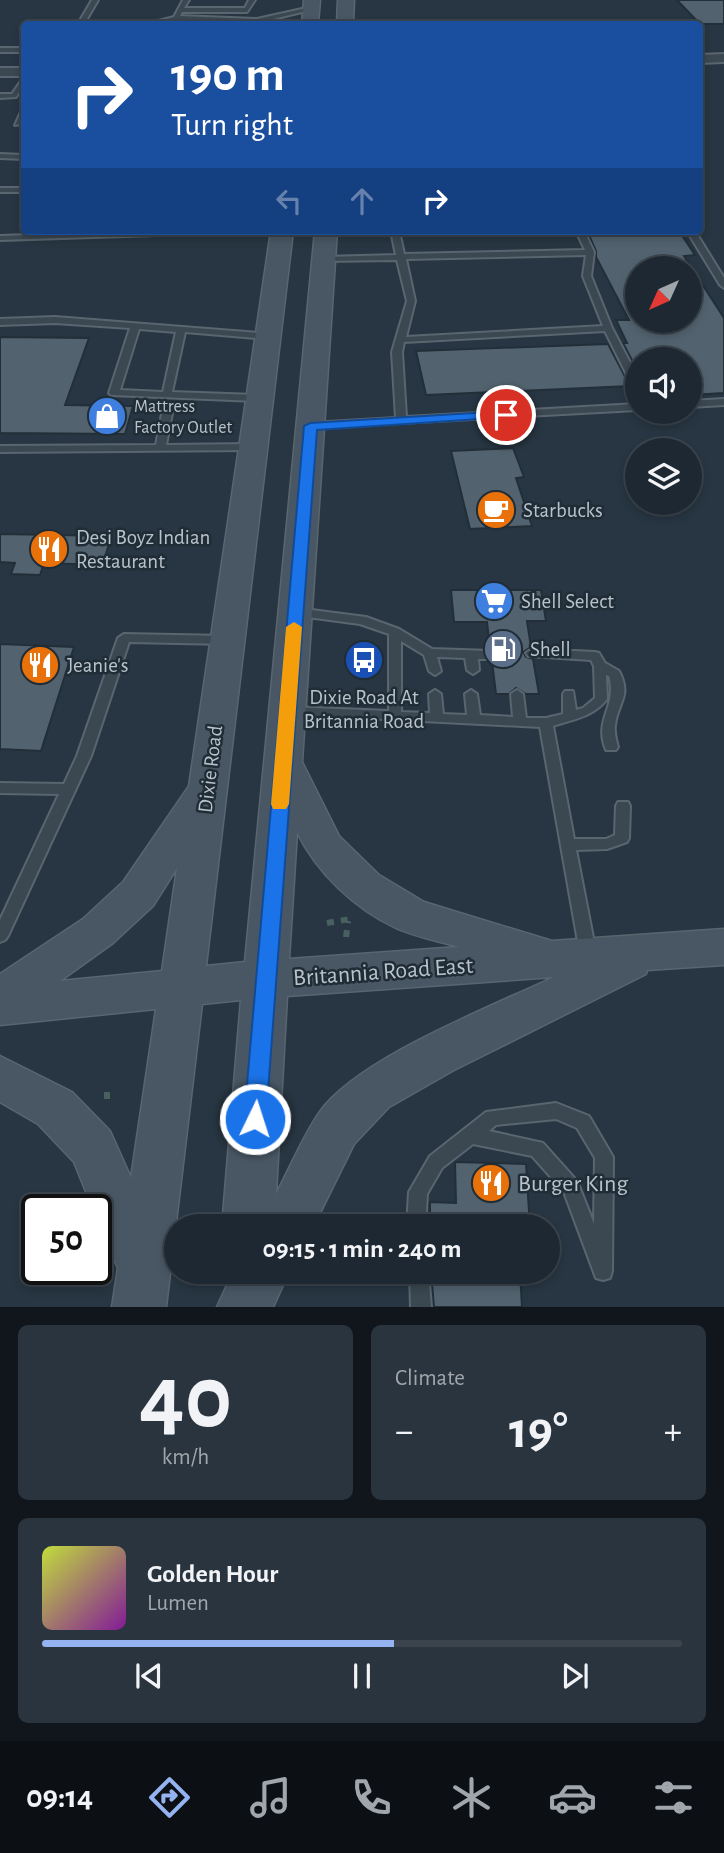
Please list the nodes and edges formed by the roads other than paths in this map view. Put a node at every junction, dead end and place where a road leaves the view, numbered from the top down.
1 (95, 0) edge
2 (186, 0) edge
3 (252, 0) edge
4 (346, 0) edge
5 (181, 10) junction
6 (311, 11) edge
7 (176, 18) junction
8 (83, 21) edge
9 (163, 21) edge
10 (188, 21) edge
11 (265, 21) edge
12 (345, 21) edge
13 (0, 50) edge
14 (21, 50) edge
15 (724, 58) edge
16 (703, 59) edge
17 (0, 72) edge
18 (21, 72) edge
19 (21, 84) edge
20 (0, 96) edge
21 (14, 96) junction
22 (21, 97) edge
23 (21, 117) edge
24 (17, 124) dead end
25 (0, 156) edge
26 (21, 157) edge
27 (0, 190) edge
28 (21, 190) edge
29 (94, 235) edge
30 (281, 235) edge
31 (397, 235) edge
32 (582, 235) edge
33 (693, 235) edge
34 (0, 238) edge
35 (325, 245) edge
36 (590, 252) junction
37 (401, 257) junction
38 (724, 285) edge
39 (0, 322) edge
40 (135, 328) junction
41 (608, 328) junction
42 (181, 331) junction
43 (268, 336) junction
44 (400, 340) junction
45 (625, 362) edge
46 (167, 395) junction
47 (259, 398) junction
48 (724, 402) edge
49 (702, 403) edge
50 (168, 408) dead end
51 (625, 408) edge
52 (401, 421) junction
53 (310, 426) junction
54 (252, 447) junction
55 (0, 449) edge
56 (160, 449) junction
57 (295, 612) junction
58 (395, 632) junction
59 (227, 640) junction
60 (430, 653) junction
61 (532, 653) dead end
62 (471, 654) junction
63 (491, 655) dead end
64 (568, 655) junction
65 (600, 666) junction
66 (473, 670) dead end
67 (569, 670) dead end
68 (435, 671) dead end
69 (435, 694) dead end
70 (471, 694) dead end
71 (517, 694) dead end
72 (569, 694) dead end
73 (287, 710) junction
74 (395, 716) junction
75 (570, 716) junction
76 (437, 718) junction
77 (474, 720) junction
78 (520, 722) junction
79 (546, 723) junction
80 (611, 747) dead end
81 (283, 763) junction
82 (0, 788) edge
83 (208, 788) junction
84 (68, 789) junction
85 (623, 806) dead end
86 (568, 845) junction
87 (0, 936) edge
88 (724, 947) edge
89 (648, 952) junction
90 (574, 957) junction
91 (266, 979) junction
92 (182, 988) junction
93 (0, 998) edge
94 (0, 1006) edge
95 (0, 1077) edge
96 (470, 1135) junction
97 (249, 1214) edge
98 (293, 1214) edge
99 (417, 1214) edge
100 (603, 1271) joint
101 (244, 1284) edge
102 (255, 1284) edge
103 (420, 1284) edge
104 (141, 1288) edge
105 (243, 1307) edge
106 (421, 1307) edge

1 - 8 lane
2 - 5 lane
3 - 5 lane
4 - 12 main road
5 - 7 lane
6 - 11 lane
7 - 9 lane
7 - 10 lane
13 - 14 lane
15 - 16 street
17 - 18 street
19 - 21 lane
20 - 21 lane
21 - 22 lane
23 - 24 lane
25 - 26 lane
27 - 28 lane
29 - 34 lane
30 - 43 main road, Dixie Road
31 - 37 lane
32 - 36 lane
33 - 38 lane
35 - 37 lane
35 - 53 main road
36 - 37 lane
36 - 41 lane
37 - 44 lane
39 - 40 lane
40 - 42 lane
40 - 46 lane
41 - 44 lane
41 - 45 lane
42 - 43 lane
42 - 46 lane
43 - 47 main road, Dixie Road
44 - 52 lane
46 - 47 lane
47 - 54 main road, Dixie Road
48 - 49 lane
50 - 56 lane
51 - 52 lane
52 - 53 lane
53 - 57 main road
54 - 56 lane
54 - 59 main road, Dixie Road
55 - 56 lane
57 - 58 lane
57 - 73 main road
58 - 60 lane
58 - 74 lane
59 - 83 main road, Dixie Road
59 - 84 lane
60 - 62 lane
60 - 68 lane
61 - 64 lane
62 - 63 lane
62 - 66 lane
64 - 65 lane
64 - 67 lane
65 - 75 lane
65 - 80 lane
69 - 76 lane
70 - 77 lane
71 - 78 lane
72 - 75 lane
73 - 74 lane
73 - 81 main road
74 - 76 lane
75 - 79 lane
76 - 77 lane
77 - 78 lane
78 - 79 lane
79 - 86 lane
81 - 90 main road
81 - 91 main road
82 - 84 lane
83 - 92 main road, Dixie Road
83 - 93 main road
84 - 87 lane
85 - 86 lane
86 - 90 lane
88 - 89 main road, Britannia Road East
89 - 90 main road, Britannia Road East
89 - 98 main road
90 - 91 main road, Britannia Road East
91 - 92 main road, Britannia Road East
91 - 97 main road
92 - 94 main road, Britannia Road East
92 - 104 main road, Dixie Road
95 - 104 main road
96 - 99 lane
96 - 100 lane
96 - 100 lane
101 - 105 main road
102 - 105 main road
103 - 106 lane

